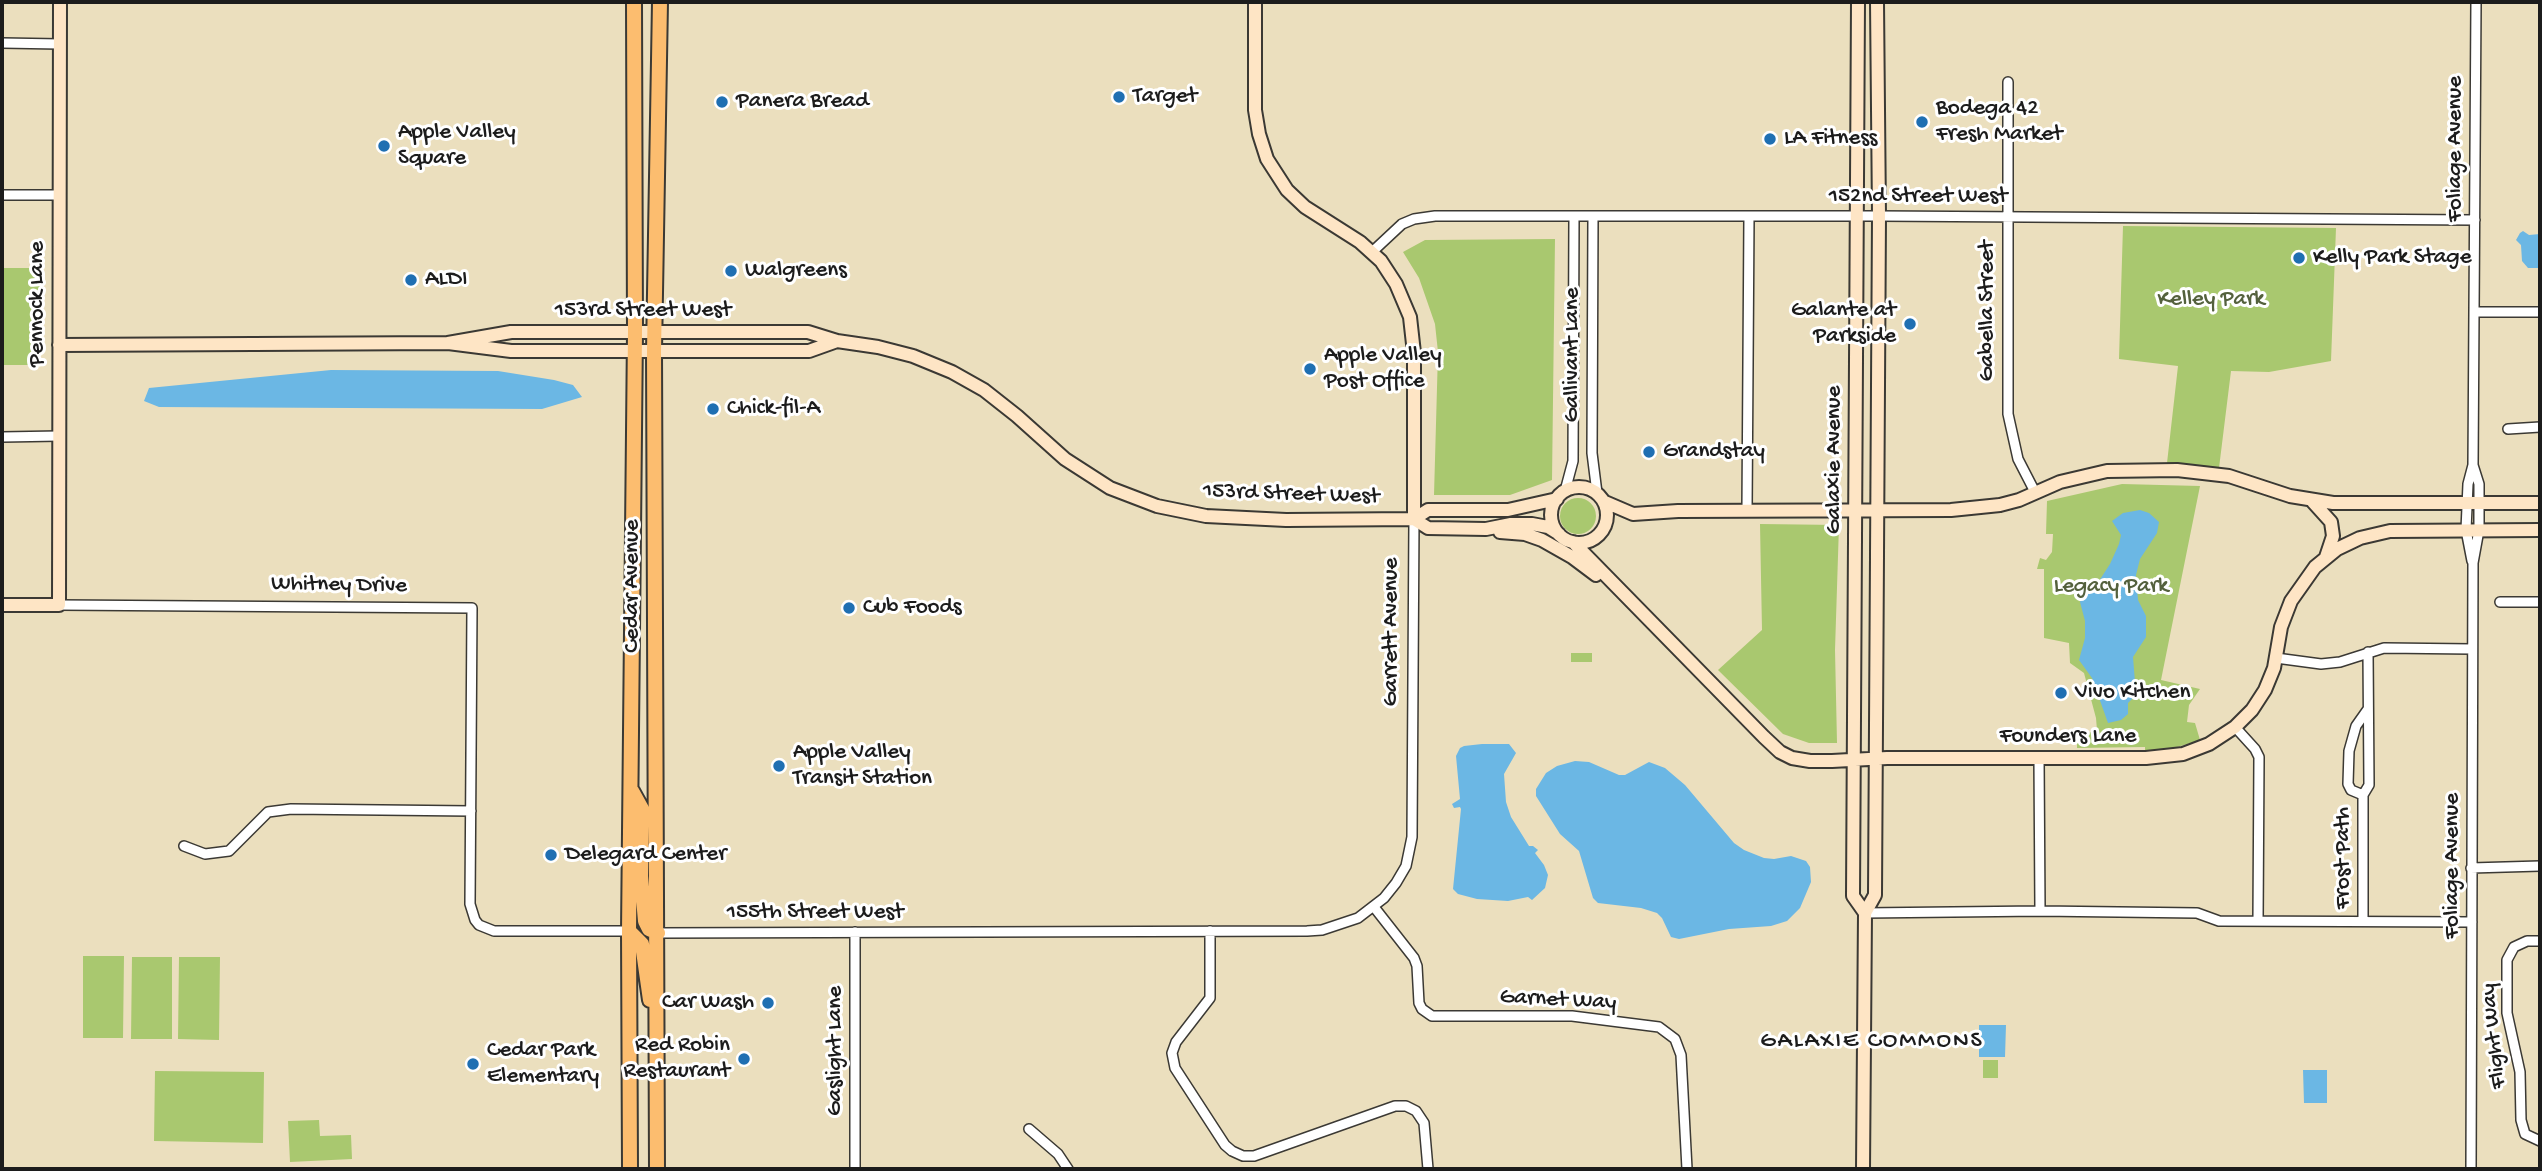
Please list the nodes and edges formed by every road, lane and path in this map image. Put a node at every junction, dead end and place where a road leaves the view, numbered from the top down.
1 (60, 2) edge
2 (634, 2) edge
3 (660, 2) edge
4 (1255, 2) edge
5 (1858, 2) edge
6 (1877, 2) edge
7 (2476, 2) edge
8 (2, 43) edge
9 (60, 44) junction
10 (2008, 82) dead end
11 (2, 195) edge
12 (60, 195) junction
13 (1574, 216) junction
14 (1593, 216) junction
15 (1749, 216) junction
16 (1858, 216) junction
17 (1879, 216) junction
18 (2007, 217) junction
19 (2475, 220) junction
20 (1372, 252) junction
21 (2475, 312) junction
22 (2540, 312) edge
23 (635, 332) junction
24 (655, 332) junction
25 (837, 341) junction
26 (448, 343) junction
27 (59, 345) junction
28 (635, 351) junction
29 (654, 351) junction
30 (2540, 427) edge
31 (2508, 429) dead end
32 (2, 436) edge
33 (59, 436) junction
34 (2035, 492) junction
35 (1561, 495) junction
36 (1601, 498) junction
37 (2312, 501) junction
38 (2473, 503) junction
39 (2540, 503) edge
40 (1747, 510) junction
41 (1856, 510) junction
42 (1877, 510) junction
43 (1414, 519) junction
44 (1486, 529) junction
45 (2472, 530) junction
46 (2540, 530) edge
47 (1560, 535) junction
48 (1573, 542) junction
49 (2326, 557) junction
50 (1618, 590) junction
51 (2500, 602) dead end
52 (2540, 602) edge
53 (2, 605) edge
54 (59, 606) junction
55 (2472, 649) junction
56 (2368, 652) junction
57 (2276, 658) junction
58 (2368, 709) junction
59 (2235, 727) junction
60 (1875, 758) junction
61 (2039, 758) junction
62 (1854, 760) junction
63 (631, 790) junction
64 (2363, 795) junction
65 (471, 811) junction
66 (184, 846) dead end
67 (2540, 866) edge
68 (2471, 868) junction
69 (1374, 907) junction
70 (2040, 911) junction
71 (1865, 914) junction
72 (2258, 921) junction
73 (2363, 921) junction
74 (2472, 922) junction
75 (629, 931) junction
76 (1210, 931) junction
77 (855, 932) junction
78 (973, 932) joint
79 (657, 933) junction
80 (2540, 941) edge
81 (657, 1050) junction
82 (1029, 1129) dead end
83 (2540, 1141) edge
84 (630, 1169) edge
85 (657, 1169) edge
86 (855, 1169) edge
87 (1069, 1169) edge
88 (1428, 1169) edge
89 (1687, 1169) edge
90 (1863, 1169) edge
91 (2471, 1169) edge

1 - 9 street, Pennock Lane
2 - 23 main road, Cedar Avenue
3 - 24 main road, Cedar Avenue
4 - 20 street, Garrett Avenue
5 - 16 street, Galaxie Avenue
6 - 17 street, Galaxie Avenue
7 - 19 street, Foliage Avenue
8 - 9 street
9 - 12 street, Pennock Lane
10 - 18 street, Gabella Street
11 - 12 street
12 - 27 street, Pennock Lane
13 - 14 street, 152nd Street West
13 - 20 street, 152nd Street West
13 - 35 street, Gallivant Lane
14 - 15 street, 152nd Street West
14 - 36 street, Gallivant Lane
15 - 16 street, 152nd Street West
15 - 40 street
16 - 17 street, 152nd Street West
16 - 41 street, Galaxie Avenue
17 - 18 street, 152nd Street West
17 - 42 street, Galaxie Avenue
18 - 19 street, 152nd Street West
18 - 34 street, Gabella Street
19 - 21 street, Foliage Avenue
20 - 43 street, Garrett Avenue
21 - 22 street
21 - 38 street, Foliage Avenue
23 - 24 street, 153rd Street West
23 - 26 street, 153rd Street West
23 - 28 main road, Cedar Avenue
24 - 25 street, 153rd Street West
24 - 29 main road, Cedar Avenue
25 - 29 street, 153rd Street West
25 - 43 street, 153rd Street West
26 - 27 street, 153rd Street West
26 - 28 street, 153rd Street West
27 - 33 street, Pennock Lane
28 - 29 street, 153rd Street West
28 - 63 main road, Cedar Avenue
29 - 79 main road, Cedar Avenue
30 - 31 street
32 - 33 street
33 - 54 street, Pennock Lane
34 - 37 street
34 - 42 street
35 - 36 street
35 - 43 street, 153rd Street West
35 - 47 street
36 - 40 street
36 - 48 street
37 - 38 street
37 - 49 street
38 - 39 street
38 - 45 street, Foliage Avenue
40 - 41 street
41 - 42 street
41 - 62 street, Galaxie Avenue
42 - 60 street, Galaxie Avenue
43 - 44 street, 153rd Street West
43 - 69 street, Garrett Avenue
44 - 47 street, 153rd Street West
44 - 50 street, Founders Lane
45 - 46 street, Founders Lane
45 - 49 street, Founders Lane
45 - 55 street, Foliage Avenue
47 - 48 street
48 - 50 street, Founders Lane
49 - 57 street, Founders Lane
50 - 62 street, Founders Lane
51 - 52 street
53 - 54 street, Whitney Drive
54 - 65 street, Whitney Drive
55 - 56 street
55 - 68 street, Foliage Avenue
56 - 57 street
56 - 58 street, Frost Path
57 - 59 street, Founders Lane
58 - 64 street, Frost Path
58 - 64 street, Frost Path
59 - 61 street, Founders Lane
59 - 72 street
60 - 61 street, Founders Lane
60 - 62 street, Founders Lane
60 - 71 street, Galaxie Avenue
61 - 70 street
62 - 71 street, Galaxie Avenue
63 - 75 main road, Cedar Avenue
63 - 79 main road
64 - 73 street, Frost Path
65 - 66 street
65 - 75 street, Whitney Drive
67 - 68 street
68 - 74 street, Foliage Avenue
69 - 76 street, Garrett Avenue
69 - 89 street, Garnet Way
70 - 71 street
70 - 72 street
71 - 90 street, Galaxie Avenue
72 - 73 street
73 - 74 street
74 - 91 street, Foliage Avenue
75 - 81 main road
75 - 84 main road, Cedar Avenue
76 - 78 street, Garrett Avenue
76 - 88 street
77 - 78 street, 155th Street West
77 - 79 street, 155th Street West
77 - 86 street, Gaslight Lane
79 - 81 main road, Cedar Avenue
80 - 83 street, Flight Way
81 - 85 main road, Cedar Avenue
82 - 87 street

